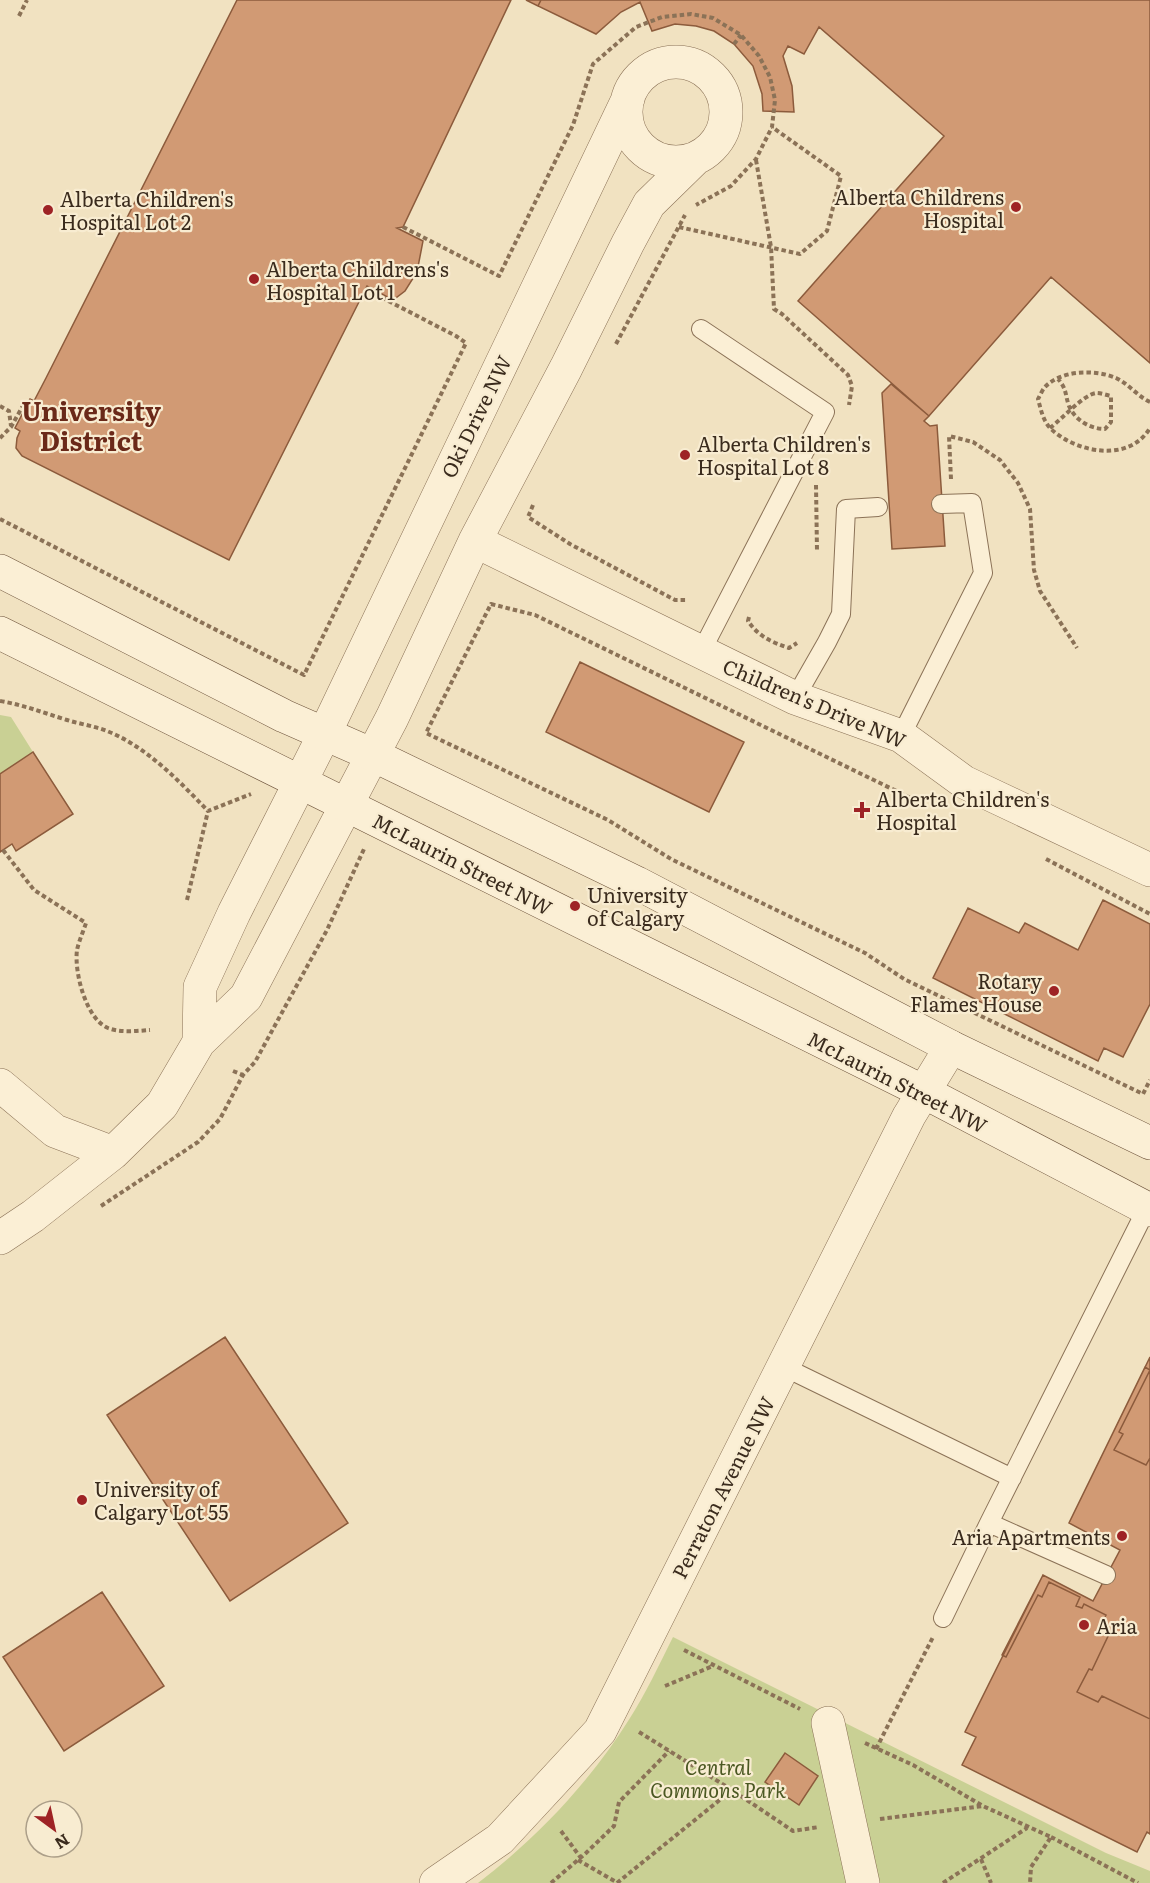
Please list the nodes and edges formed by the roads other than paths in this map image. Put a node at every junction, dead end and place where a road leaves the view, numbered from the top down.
1 (628, 99) junction
2 (695, 159) junction
3 (701, 329) dead end
4 (946, 504) road end
5 (878, 507) dead end
6 (475, 541) junction
7 (0, 571) edge
8 (0, 633) edge
9 (701, 652) junction
10 (795, 698) junction
11 (324, 735) junction
12 (900, 736) junction
13 (373, 755) junction
14 (301, 782) junction
15 (346, 804) junction
16 (1150, 870) edge
17 (199, 1042) junction
18 (951, 1047) junction
19 (0, 1085) edge
20 (924, 1092) junction
21 (1150, 1143) edge
22 (113, 1153) junction
23 (1148, 1209) edge
24 (0, 1238) edge
25 (782, 1366) junction
26 (1012, 1478) junction
27 (988, 1522) junction
28 (1107, 1575) dead end
29 (943, 1618) road end
30 (828, 1723) road end
31 (436, 1883) edge
32 (863, 1883) edge

1 - 2 street
1 - 2 street
1 - 11 street, Oki Drive NW
2 - 6 street
3 - 9 lane
4 - 12 lane
5 - 10 lane
6 - 9 street, Children's Drive NW
6 - 13 street
7 - 11 street
8 - 14 street, McLaurin Street NW
9 - 10 street, Children's Drive NW
10 - 12 street, Children's Drive NW
11 - 13 street
11 - 14 street, Oki Drive NW
12 - 16 street, Children's Drive NW
13 - 15 street
13 - 18 street
14 - 15 street, McLaurin Street NW
14 - 17 street, Oki Drive NW
15 - 17 street
15 - 20 street, McLaurin Street NW
17 - 22 street
18 - 20 street, Perraton Avenue NW
18 - 21 street
19 - 22 street
20 - 23 street, McLaurin Street NW
20 - 25 street, Perraton Avenue NW
22 - 24 street
23 - 26 lane
25 - 26 lane
25 - 31 street, Perraton Avenue NW
26 - 27 lane
27 - 28 lane
27 - 29 lane
30 - 32 street

